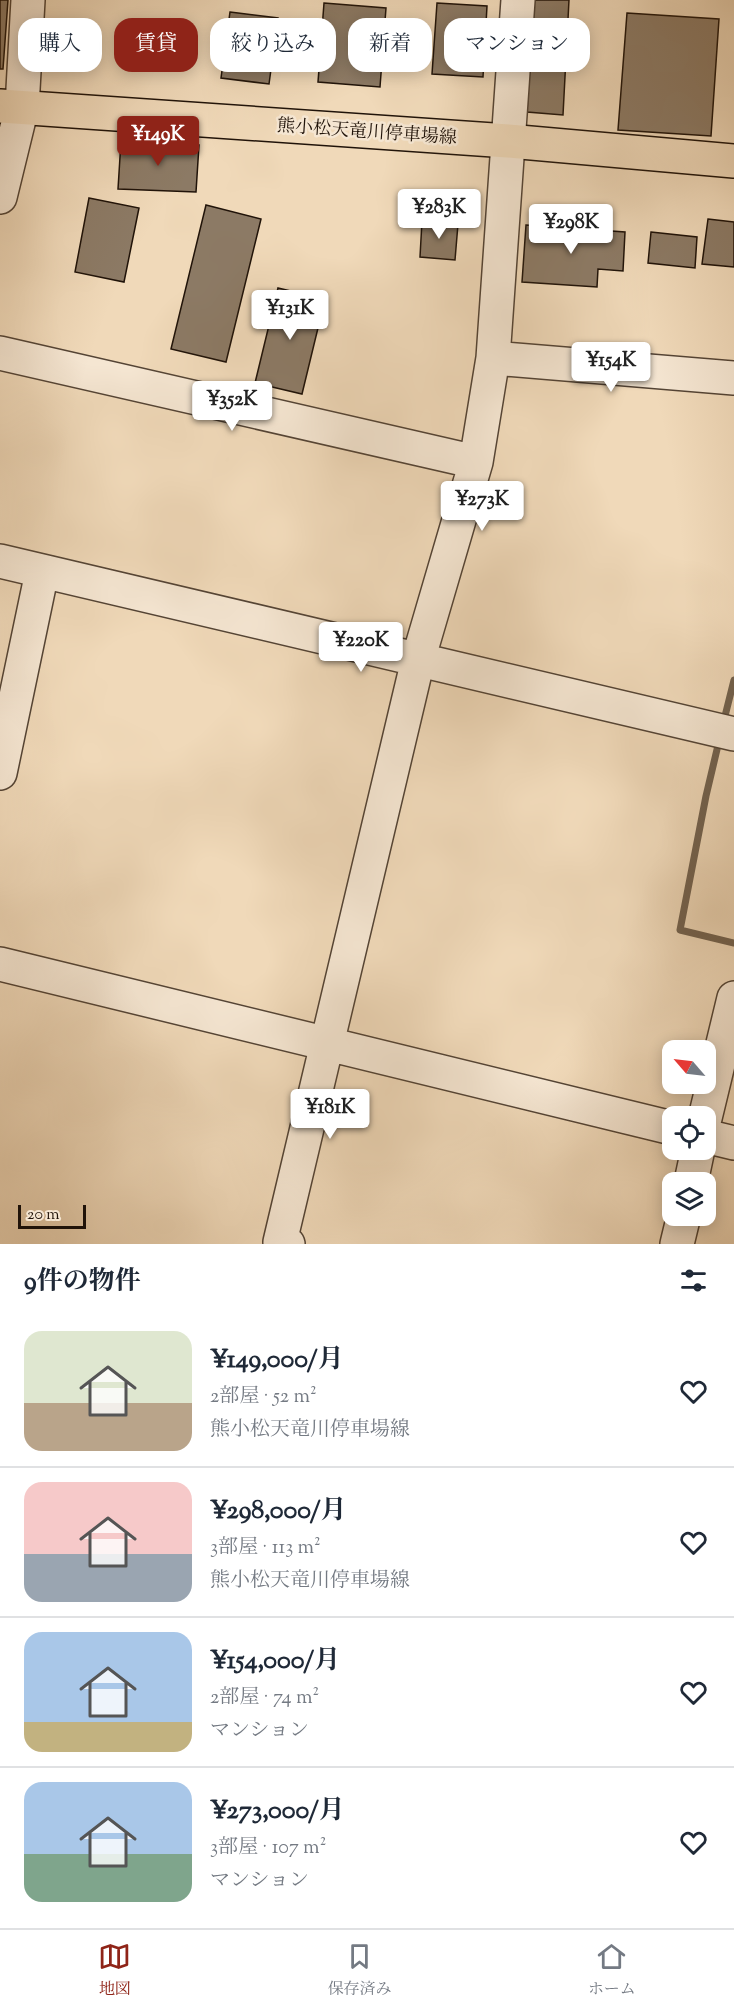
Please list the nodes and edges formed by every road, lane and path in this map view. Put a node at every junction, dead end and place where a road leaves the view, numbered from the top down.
1 (28, 0) edge
2 (518, 0) edge
3 (11, 106) edge
4 (508, 141) junction
5 (734, 161) edge
6 (0, 197) edge
7 (0, 353) edge
8 (493, 358) junction
9 (734, 378) edge
10 (476, 462) junction
11 (0, 561) edge
12 (42, 572) junction
13 (417, 660) junction
14 (734, 734) edge
15 (0, 772) edge
16 (0, 964) edge
17 (734, 998) edge
18 (326, 1044) junction
19 (708, 1106) edge
20 (662, 1126) edge
21 (716, 1139) edge
22 (734, 1143) edge
23 (681, 1226) edge
24 (282, 1243) edge
25 (677, 1244) edge

1 - 3 street
2 - 4 street
3 - 4 main road, 熊小松天竜川停車場線
3 - 6 street
4 - 5 main road, 熊小松天竜川停車場線
4 - 8 street
7 - 10 street
8 - 9 street
8 - 10 street
10 - 13 street
11 - 12 street
12 - 13 street
12 - 15 street
13 - 14 street
13 - 18 street
16 - 18 street
17 - 19 street
18 - 20 street
18 - 24 street
21 - 22 street
23 - 25 street

